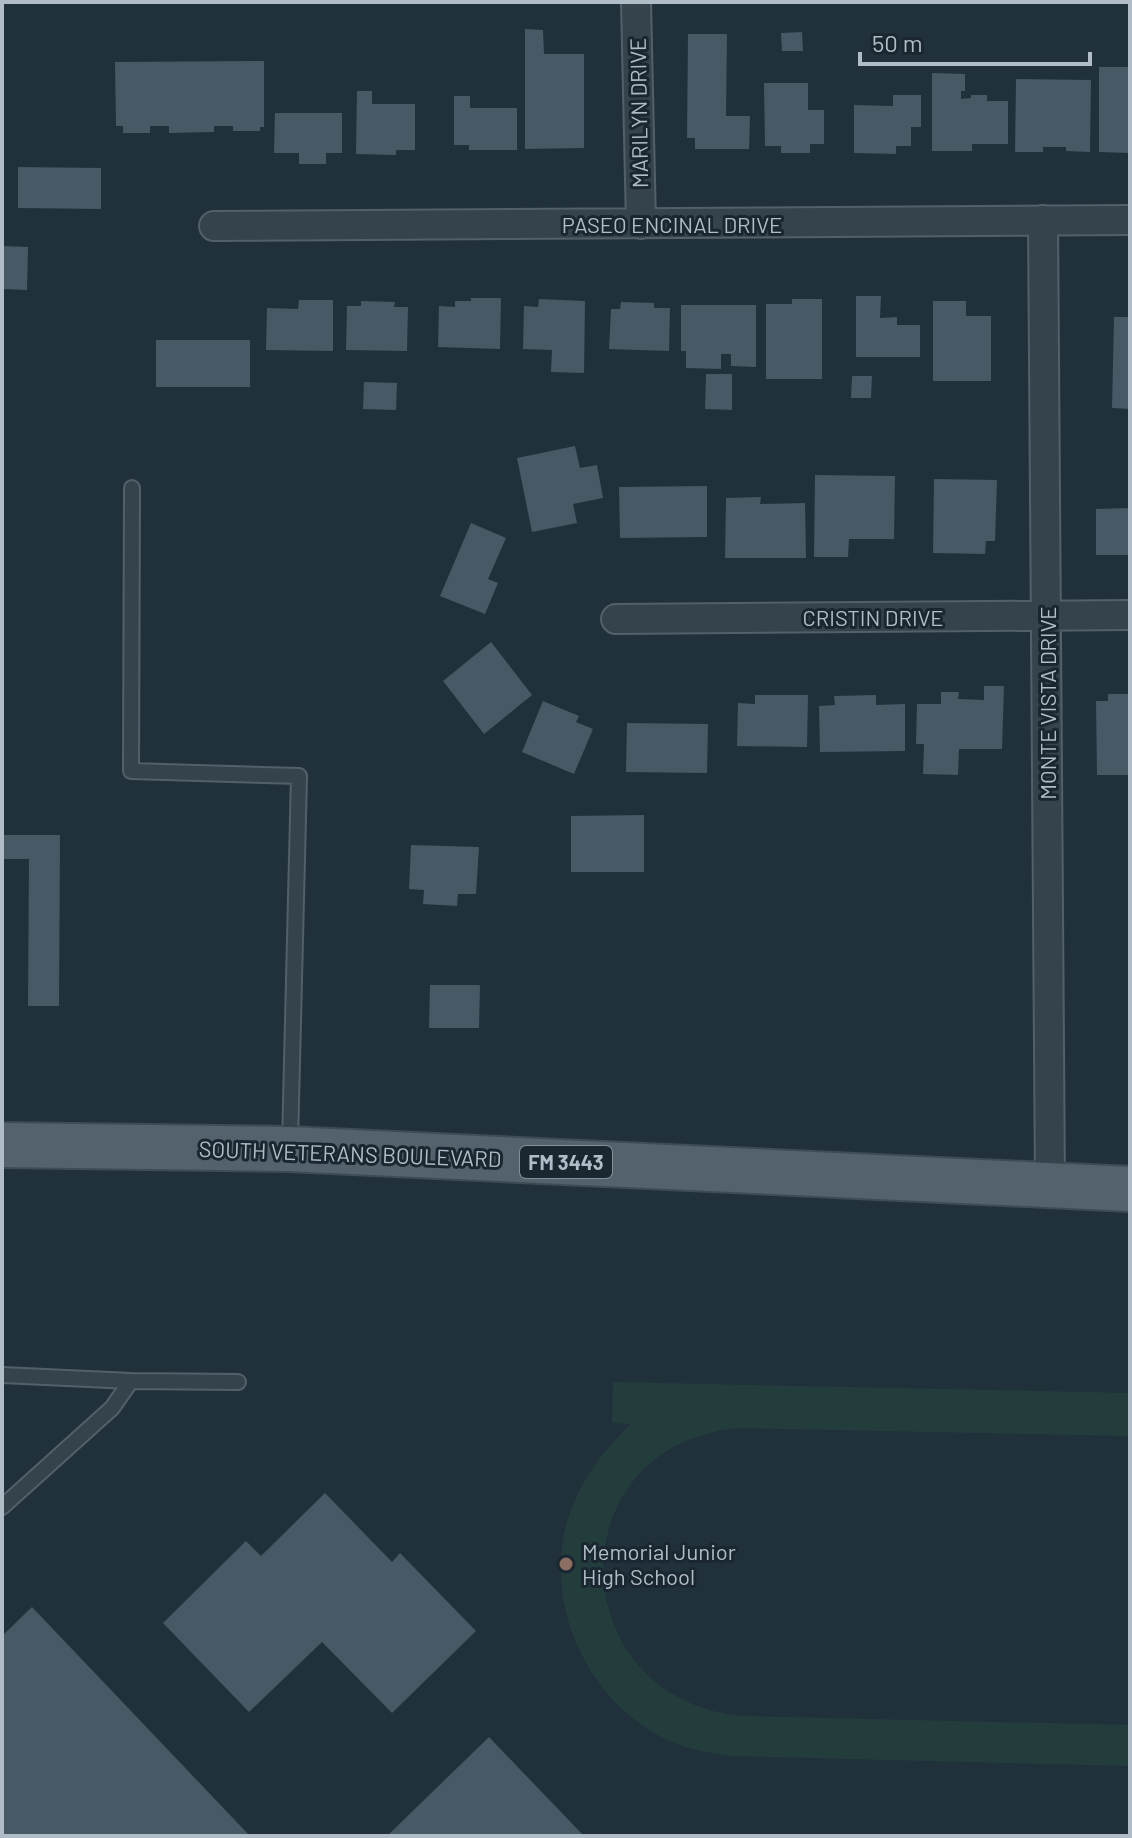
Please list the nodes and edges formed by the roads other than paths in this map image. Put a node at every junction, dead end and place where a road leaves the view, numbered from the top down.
1 (636, 2) edge
2 (1043, 220) junction
3 (1130, 220) edge
4 (641, 224) junction
5 (214, 226) dead end
6 (132, 488) dead end
7 (1130, 615) edge
8 (1046, 616) junction
9 (616, 619) dead end
10 (2, 1145) edge
11 (289, 1149) junction
12 (1050, 1186) junction
13 (1130, 1189) edge
14 (2, 1375) edge
15 (131, 1381) junction
16 (238, 1382) dead end
17 (2, 1507) edge

1 - 4 street, MARILYN DRIVE
2 - 3 street, PASEO ENCINAL DRIVE
2 - 4 street, PASEO ENCINAL DRIVE
2 - 8 street, MONTE VISTA DRIVE
4 - 5 street, PASEO ENCINAL DRIVE
6 - 11 lane
7 - 8 street, CRISTIN DRIVE
8 - 9 street, CRISTIN DRIVE
8 - 12 street, MONTE VISTA DRIVE
10 - 11 main road, SOUTH VETERANS BOULEVARD / FM 3443
11 - 12 main road, SOUTH VETERANS BOULEVARD / FM 3443
12 - 13 main road, SOUTH VETERANS BOULEVARD / FM 3443
14 - 15 lane
15 - 16 lane
15 - 17 lane

